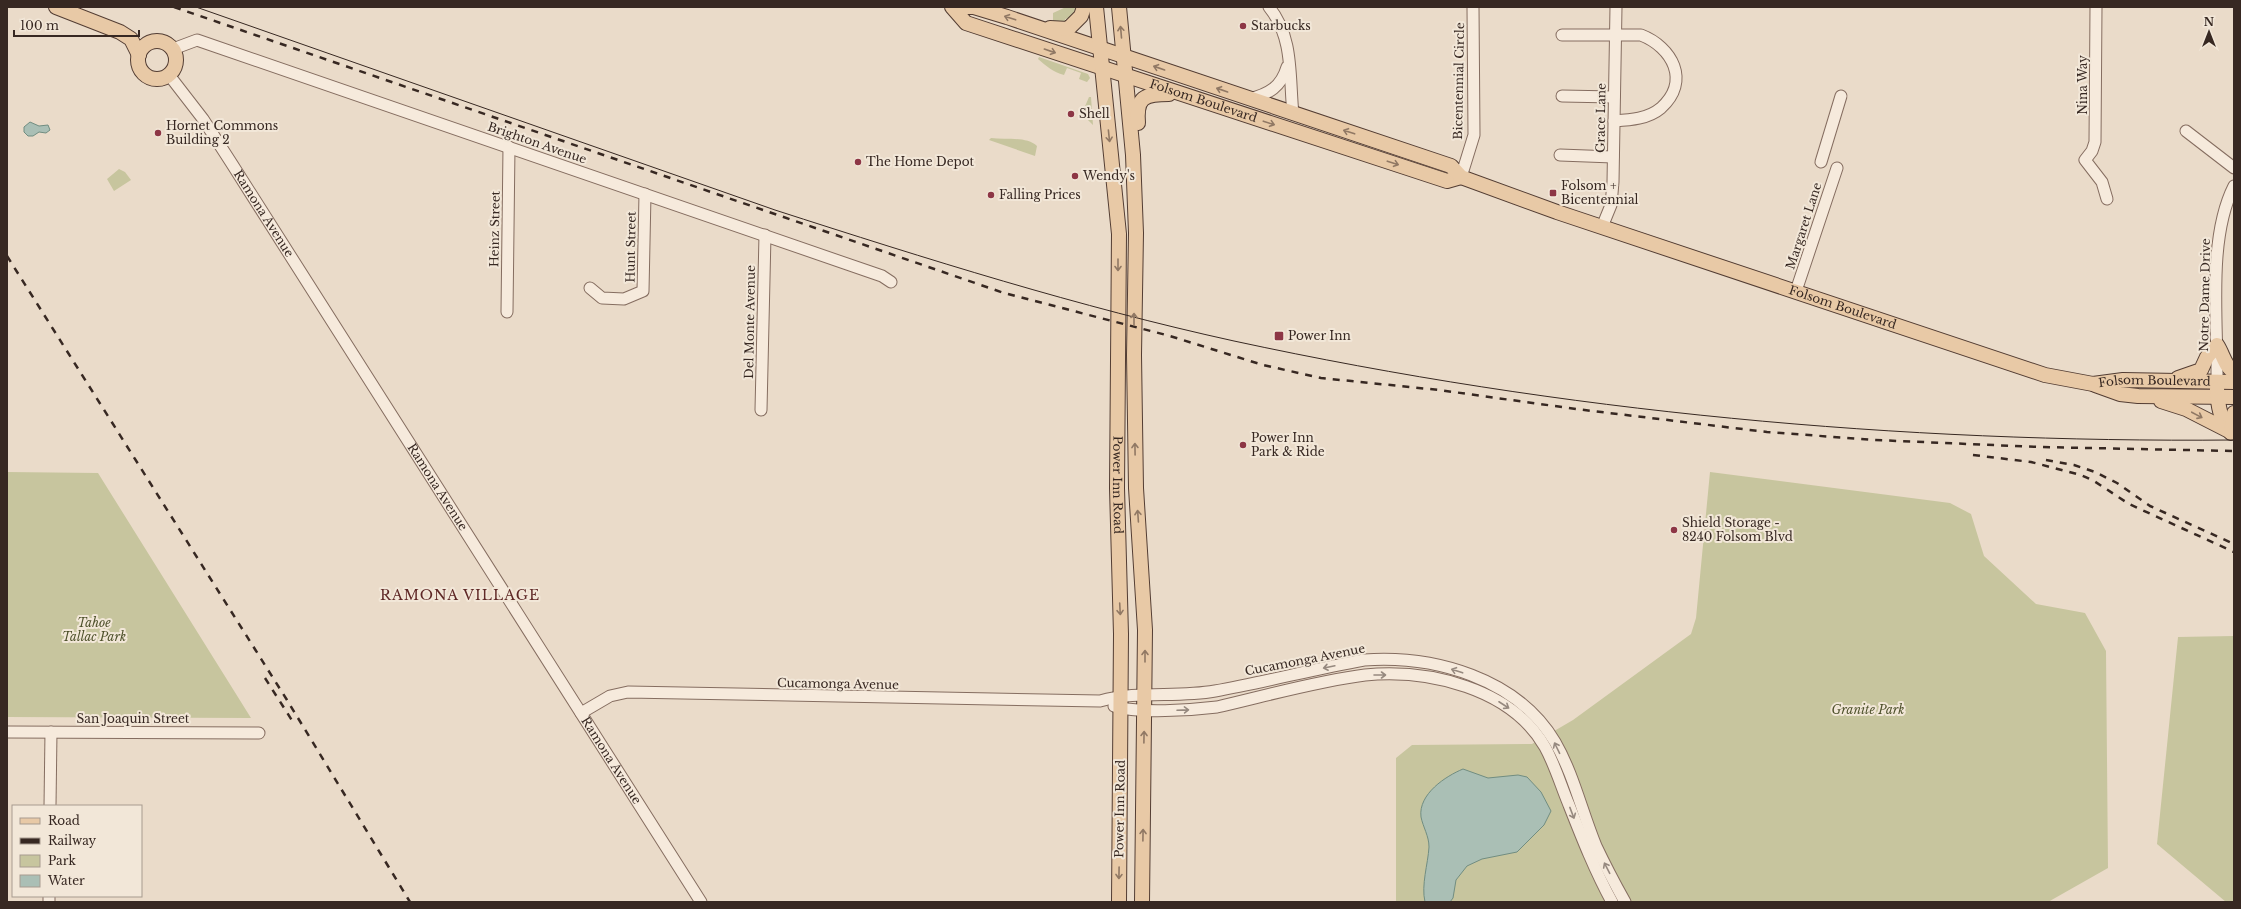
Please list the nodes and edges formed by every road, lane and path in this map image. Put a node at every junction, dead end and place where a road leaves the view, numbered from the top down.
1 (56, 7) edge
2 (80, 7) edge
3 (952, 7) edge
4 (964, 7) edge
5 (1084, 7) edge
6 (1096, 7) edge
7 (1119, 7) edge
8 (1269, 7) edge
9 (1473, 7) edge
10 (1616, 7) edge
11 (2096, 7) edge
12 (1038, 28) junction
13 (1562, 35) dead end
14 (1615, 36) junction
15 (156, 42) junction
16 (1100, 48) junction
17 (173, 49) junction
18 (139, 54) junction
19 (1123, 56) junction
20 (1290, 57) junction
21 (1102, 69) junction
22 (169, 75) junction
23 (1126, 76) junction
24 (1182, 95) junction
25 (1562, 96) dead end
26 (1841, 96) dead end
27 (1614, 97) junction
28 (1249, 99) junction
29 (1293, 114) junction
30 (1614, 121) junction
31 (2186, 131) dead end
32 (509, 147) junction
33 (1133, 155) junction
34 (1560, 155) dead end
35 (1613, 157) junction
36 (1821, 162) dead end
37 (1837, 168) dead end
38 (2234, 168) edge
39 (1461, 177) junction
40 (2234, 186) edge
41 (645, 194) junction
42 (2107, 199) dead end
43 (1602, 227) junction
44 (765, 235) junction
45 (891, 282) dead end
46 (590, 288) dead end
47 (1796, 291) junction
48 (507, 312) dead end
49 (2217, 345) junction
50 (2234, 372) edge
51 (2156, 381) junction
52 (2234, 382) edge
53 (2217, 383) junction
54 (2093, 384) junction
55 (2148, 396) junction
56 (2218, 397) junction
57 (2234, 397) edge
58 (761, 410) dead end
59 (2234, 413) edge
60 (2232, 434) edge
61 (1145, 695) junction
62 (1121, 702) junction
63 (1144, 709) junction
64 (581, 713) junction
65 (7, 732) edge
66 (51, 732) junction
67 (259, 733) dead end
68 (50, 805) edge
69 (701, 902) edge
70 (1118, 902) edge
71 (1142, 902) edge
72 (1612, 902) edge
73 (1625, 902) edge

1 - 18 main road
2 - 15 main road
3 -> 21 main road, Folsom Boulevard
12 -> 4 main road, Folsom Boulevard
5 - 12 main road
6 - 16 main road, Power Inn Road
19 -> 7 main road, Power Inn Road
8 - 20 street
9 - 39 street, Bicentennial Circle
10 - 14 street, Grace Lane
11 - 42 street, Nina Way
12 - 16 main road, Folsom Boulevard
13 - 14 street
14 - 27 street, Grace Lane
14 - 30 street
15 - 17 main road
15 - 18 main road
16 - 19 main road, Folsom Boulevard
16 - 21 main road, Power Inn Road
17 - 22 main road
17 - 32 street, Brighton Avenue
18 - 22 main road
19 - 23 main road, Power Inn Road
28 -> 19 main road, Folsom Boulevard
20 - 28 street
20 - 29 street
21 - 23 main road, Folsom Boulevard
21 -> 62 main road, Power Inn Road
22 - 64 street, Ramona Avenue
23 - 24 main road, Folsom Boulevard
23 - 33 main road, Power Inn Road
24 - 33 main road
24 -> 39 main road, Folsom Boulevard
25 - 27 street
26 - 36 street
27 - 30 street, Grace Lane
28 - 29 main road, Folsom Boulevard
39 -> 29 main road, Folsom Boulevard
30 - 35 street, Grace Lane
31 - 38 street
32 - 41 street, Brighton Avenue
32 - 48 street, Heinz Street
61 -> 33 main road, Power Inn Road
34 - 35 street
35 - 43 street, Grace Lane
37 - 47 street, Margaret Lane
39 - 43 main road, Folsom Boulevard
40 - 49 street, Notre Dame Drive
41 - 44 street, Brighton Avenue
41 - 46 street, Hunt Street
43 - 47 main road, Folsom Boulevard
44 - 45 street, Brighton Avenue
44 - 58 street, Del Monte Avenue
47 - 54 main road, Folsom Boulevard
49 - 50 main road
49 - 51 main road
49 - 53 street, Notre Dame Drive
51 - 53 main road, Folsom Boulevard
51 - 54 main road, Folsom Boulevard
52 - 53 main road, Folsom Boulevard
53 - 56 main road
54 - 55 main road
55 - 56 main road
55 -> 60 main road
56 - 57 main road
56 - 60 main road
59 - 60 main road
61 - 62 street, Cucamonga Avenue
61 - 63 main road, Power Inn Road
73 -> 61 street, Cucamonga Avenue
62 - 63 street, Cucamonga Avenue
62 - 64 street, Cucamonga Avenue
62 -> 70 main road, Power Inn Road
71 -> 63 main road, Power Inn Road
63 -> 72 street, Cucamonga Avenue
64 - 69 street, Ramona Avenue
65 - 66 street, San Joaquin Street
66 - 67 street, San Joaquin Street
66 - 68 street

